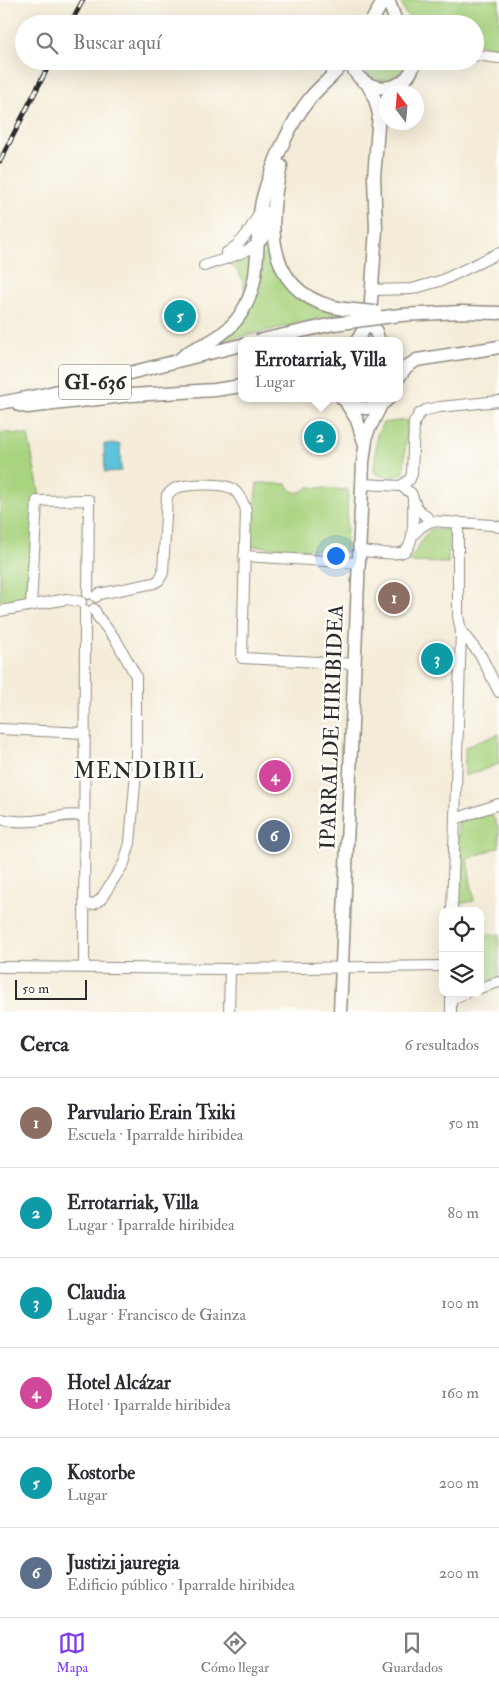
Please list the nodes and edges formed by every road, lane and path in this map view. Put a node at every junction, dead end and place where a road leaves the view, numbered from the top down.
1 (384, 0) edge
2 (388, 0) edge
3 (375, 15) edge
4 (394, 15) edge
5 (484, 56) edge
6 (499, 58) edge
7 (338, 70) edge
8 (354, 70) edge
9 (411, 70) edge
10 (365, 83) junction
11 (397, 85) edge
12 (323, 86) junction
13 (379, 88) edge
14 (379, 114) joint
15 (281, 154) junction
16 (261, 207) junction
17 (258, 244) junction
18 (499, 253) edge
19 (372, 290) junction
20 (499, 313) edge
21 (370, 315) junction
22 (400, 315) junction
23 (275, 337) edge
24 (359, 337) edge
25 (378, 337) edge
26 (238, 346) edge
27 (499, 347) edge
28 (179, 360) junction
29 (403, 371) edge
30 (238, 386) edge
31 (499, 401) edge
32 (5, 402) edge
33 (345, 402) edge
34 (348, 402) edge
35 (385, 402) edge
36 (365, 443) junction
37 (362, 484) junction
38 (401, 486) junction
39 (413, 498) junction
40 (431, 521) junction
41 (458, 522) junction
42 (499, 527) edge
43 (412, 536) junction
44 (244, 556) junction
45 (359, 557) junction
46 (92, 596) junction
47 (31, 605) junction
48 (87, 607) junction
49 (0, 611) edge
50 (462, 631) junction
51 (355, 664) junction
52 (499, 692) edge
53 (0, 728) edge
54 (85, 733) junction
55 (499, 804) edge
56 (84, 816) junction
57 (0, 818) edge
58 (455, 819) junction
59 (84, 905) junction
60 (452, 907) edge
61 (439, 966) edge
62 (0, 967) edge
63 (84, 967) junction
64 (230, 968) junction
65 (342, 968) junction
66 (499, 982) edge
67 (484, 987) edge
68 (451, 997) edge
69 (229, 1012) edge
70 (340, 1012) edge
71 (451, 1012) edge

1 - 3 main road
2 - 4 main road
5 - 6 street
7 - 12 main road
8 - 10 main road
9 - 11 main road
10 - 12 main road
10 - 13 main road
10 - 14 main road
12 - 15 main road
14 - 19 main road
15 - 16 main road
15 - 17 street
15 - 22 main road, bridge
16 - 17 main road
16 - 17 street
17 - 28 main road
18 - 19 street
19 - 21 main road
20 - 22 main road
21 - 24 main road
21 - 25 main road
22 - 23 main road, bridge
26 - 28 main road, GI-636
27 - 29 main road
28 - 32 main road, GI-636
30 - 32 main road
31 - 38 street
33 - 36 main road, IPARRALDE HIRIBIDEA
34 - 35 main road
35 - 36 main road, IPARRALDE HIRIBIDEA
36 - 37 main road, IPARRALDE HIRIBIDEA
37 - 38 street
37 - 45 main road, IPARRALDE HIRIBIDEA
38 - 39 street
39 - 40 street
39 - 43 street
40 - 41 street
40 - 43 street
41 - 42 street
41 - 50 street
43 - 45 street
44 - 45 street
44 - 46 street
44 - 51 street
45 - 51 main road, IPARRALDE HIRIBIDEA
46 - 47 street
46 - 48 street
46 - 48 street
47 - 48 street
47 - 49 street
48 - 54 street
48 - 59 street
50 - 52 street
50 - 58 street
51 - 65 main road, IPARRALDE HIRIBIDEA
53 - 54 street
54 - 56 street
55 - 58 street
56 - 57 street
56 - 59 street
58 - 60 street
59 - 63 street
61 - 65 street
62 - 63 street
63 - 64 street
64 - 65 street
64 - 69 street
65 - 70 main road, IPARRALDE HIRIBIDEA
66 - 67 street
68 - 71 street

